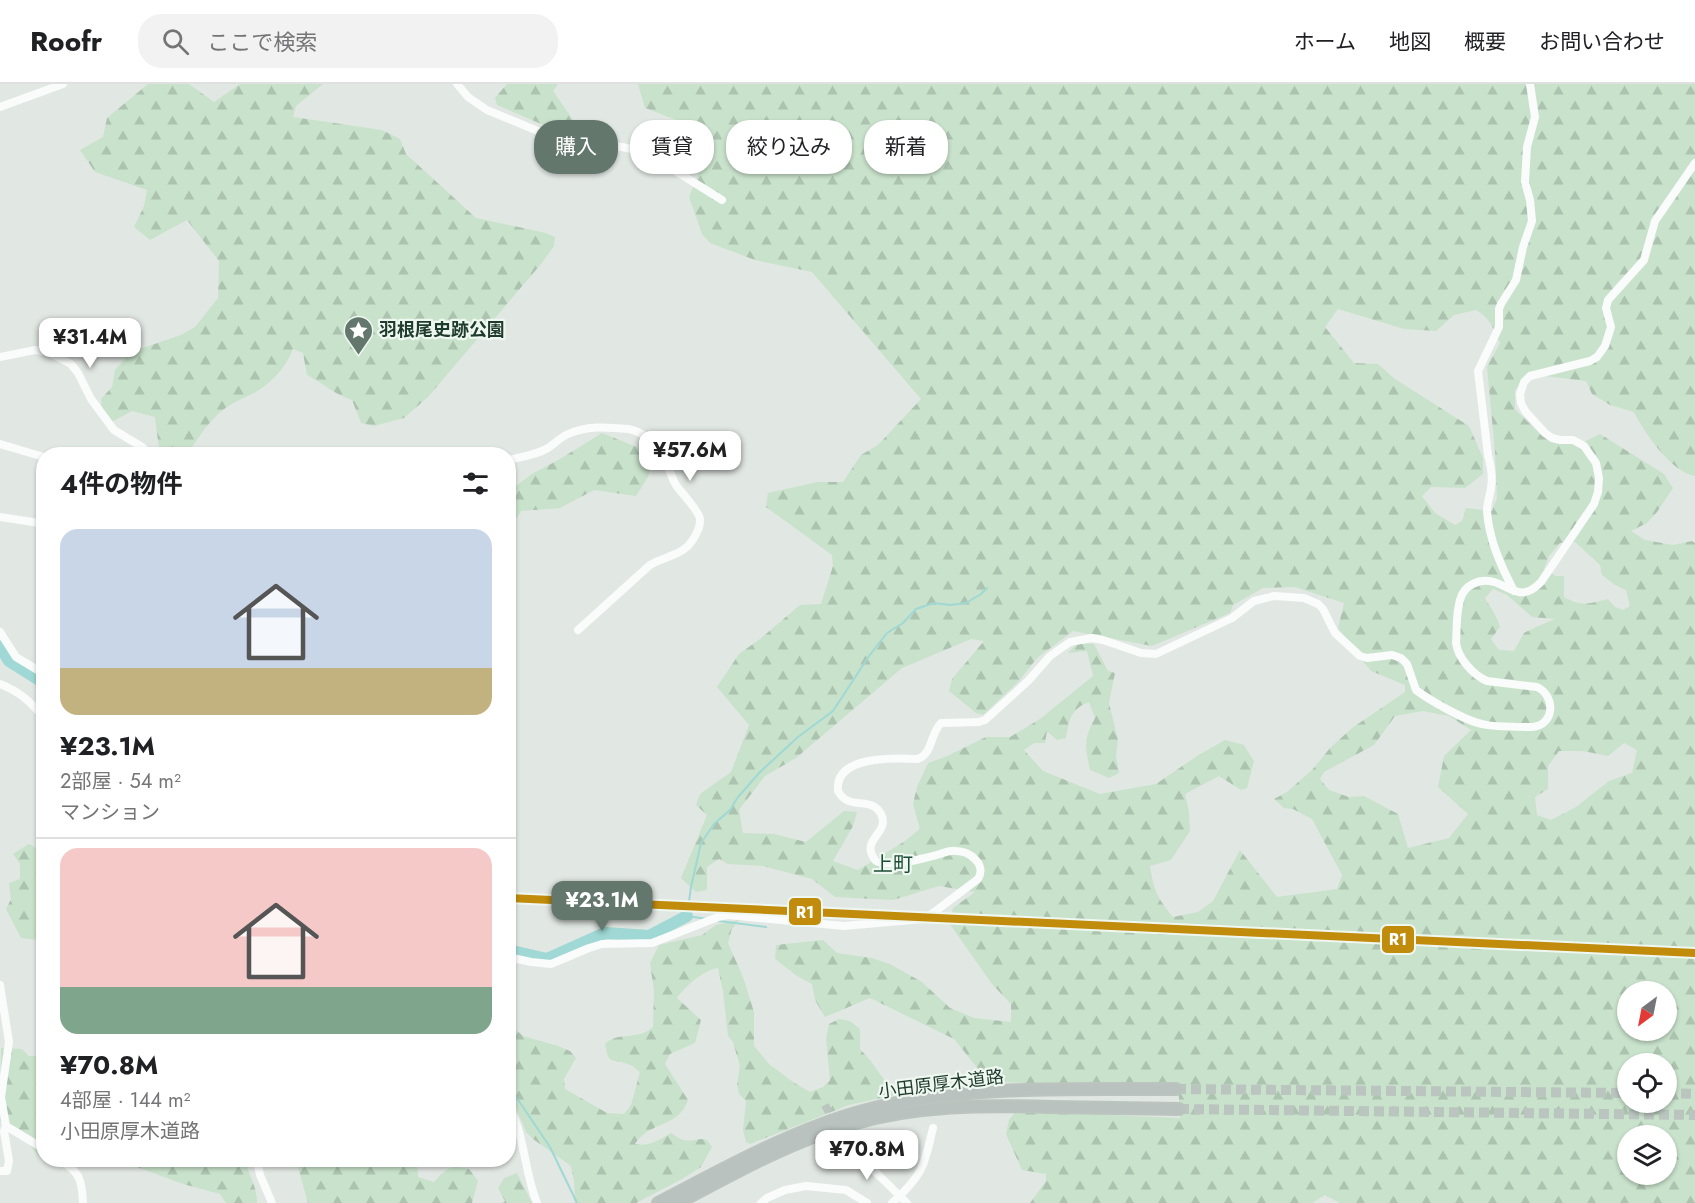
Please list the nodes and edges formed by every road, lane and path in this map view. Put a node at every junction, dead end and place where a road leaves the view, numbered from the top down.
1 (63, 84) edge
2 (457, 84) edge
3 (1530, 84) edge
4 (51, 86) edge
5 (0, 107) edge
6 (1695, 163) edge
7 (722, 200) dead end
8 (0, 357) edge
9 (0, 444) edge
10 (142, 447) edge
11 (36, 455) edge
12 (516, 458) edge
13 (0, 517) edge
14 (36, 523) edge
15 (1514, 591) junction
16 (578, 630) dead end
17 (0, 632) edge
18 (36, 669) edge
19 (0, 684) edge
20 (36, 709) edge
21 (516, 959) edge
22 (0, 985) edge
23 (1176, 1089) tunnel mouth
24 (1179, 1109) tunnel mouth
25 (516, 1123) edge
26 (6, 1126) junction
27 (933, 1128) dead end
28 (844, 1142) tunnel mouth
29 (36, 1144) edge
30 (70, 1167) edge
31 (258, 1167) edge
32 (0, 1172) edge
33 (900, 1196) junction
34 (83, 1203) edge
35 (272, 1203) edge
36 (537, 1203) edge
37 (658, 1203) edge
38 (678, 1203) edge
39 (761, 1203) edge
40 (867, 1203) edge
41 (892, 1203) edge
42 (907, 1203) edge

1 - 4 street
2 - 7 street
3 - 15 street
4 - 5 street
6 - 15 street
8 - 10 street
9 - 11 street
12 - 16 street
13 - 14 street
15 - 21 street
17 - 18 street
19 - 20 street
22 - 26 street
23 - 37 highway, 小田原厚木道路
24 - 38 highway, 小田原厚木道路
25 - 36 street
26 - 29 street
26 - 32 street
27 - 33 street
28 - 33 street
30 - 34 street
31 - 35 street
33 - 41 street
33 - 42 street
39 - 40 street

